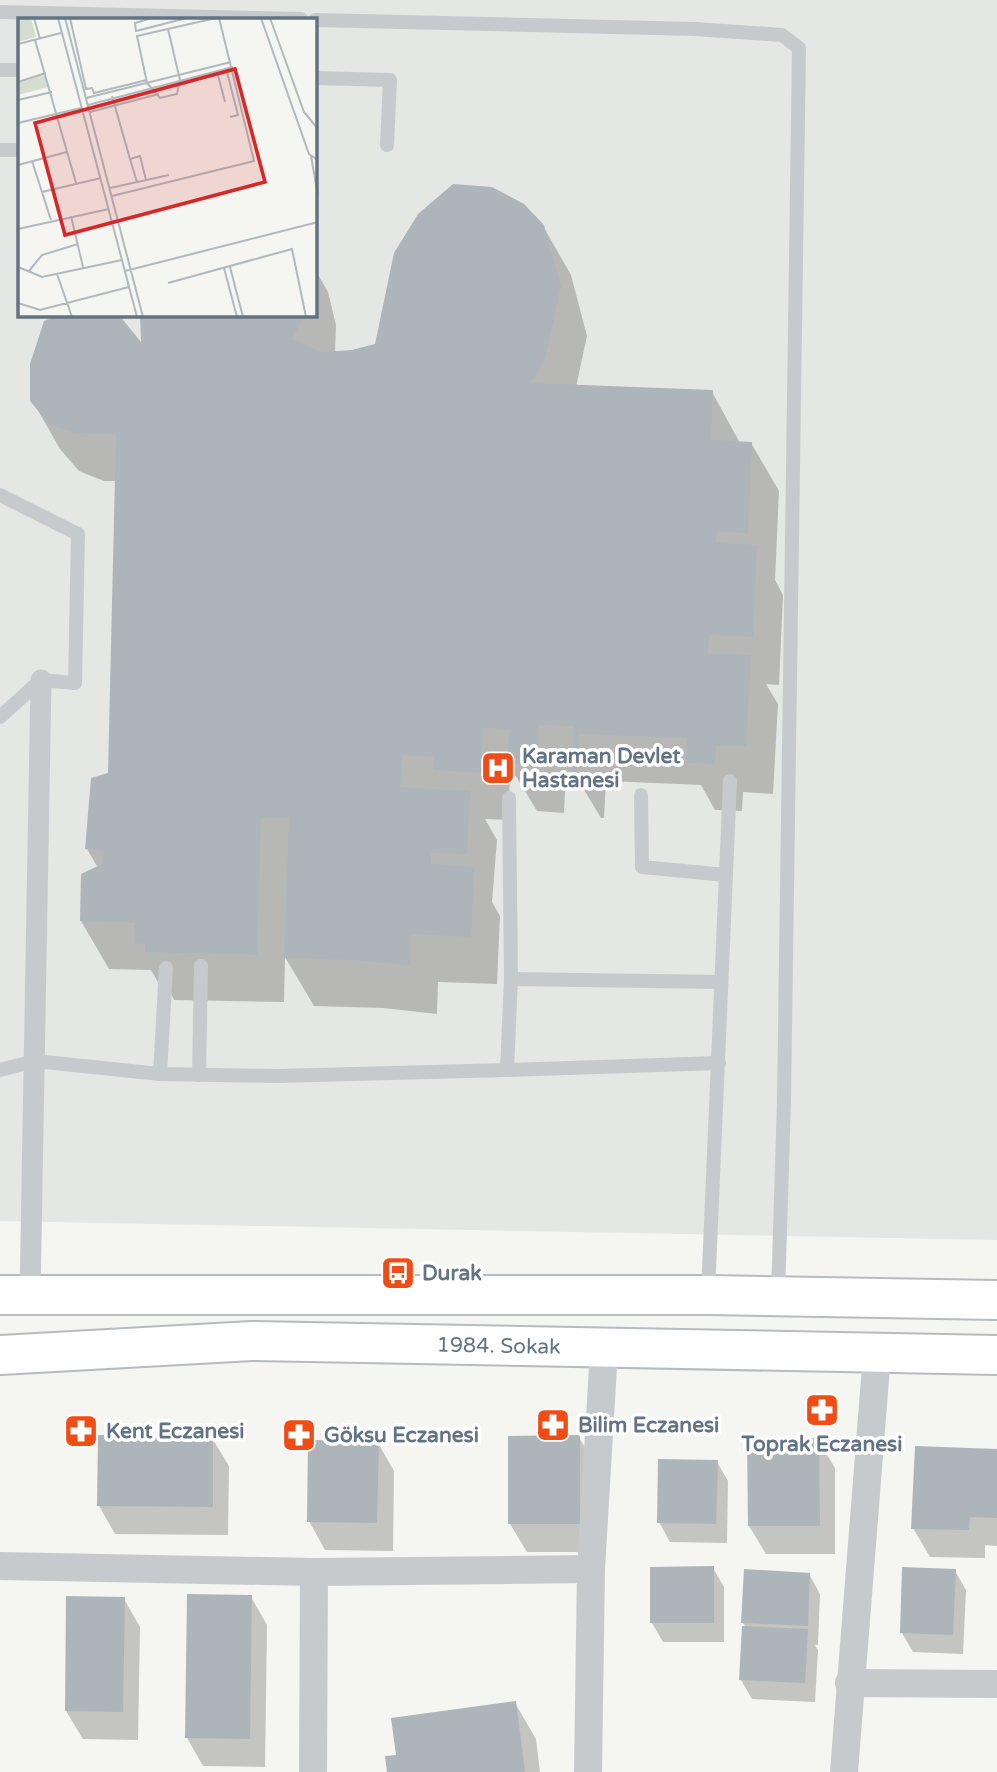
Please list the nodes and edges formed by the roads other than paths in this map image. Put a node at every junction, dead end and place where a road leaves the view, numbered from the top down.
1 (0, 12) edge
2 (258, 18) edge
3 (317, 20) edge
4 (0, 70) edge
5 (18, 70) edge
6 (317, 78) edge
7 (387, 145) dead end
8 (0, 150) edge
9 (18, 150) edge
10 (0, 495) edge
11 (41, 680) junction
12 (0, 716) edge
13 (730, 781) dead end
14 (641, 795) dead end
15 (509, 798) dead end
16 (726, 875) junction
17 (201, 966) dead end
18 (166, 968) dead end
19 (511, 979) junction
20 (721, 982) junction
21 (34, 1061) junction
22 (719, 1063) junction
23 (0, 1070) edge
24 (507, 1070) junction
25 (160, 1074) junction
26 (199, 1075) junction
27 (708, 1295) junction
28 (15, 1296) edge
29 (778, 1297) junction
30 (997, 1300) edge
31 (604, 1350) junction
32 (877, 1354) junction
33 (0, 1355) edge
34 (997, 1355) edge
35 (0, 1566) edge
36 (591, 1569) junction
37 (314, 1572) junction
38 (849, 1683) junction
39 (997, 1684) edge
40 (313, 1772) edge
41 (588, 1772) edge
42 (844, 1772) edge

1 - 2 lane
3 - 29 lane
4 - 5 lane
6 - 7 lane
8 - 9 lane
10 - 11 lane
11 - 12 lane
11 - 21 street
13 - 16 lane
14 - 16 lane
15 - 19 lane
16 - 20 lane
17 - 26 lane
18 - 25 lane
19 - 20 lane
19 - 24 lane
20 - 22 lane
21 - 23 lane
21 - 25 lane
21 - 28 street
22 - 24 lane
22 - 27 lane
24 - 26 lane
25 - 26 lane
27 - 28 main road
27 - 29 main road
29 - 30 main road
31 - 32 main road, 1984. Sokak
31 - 33 main road, 1984. Sokak
31 - 36 street
32 - 34 main road, 1984. Sokak
32 - 38 street
35 - 37 street
36 - 37 street
36 - 41 street
37 - 40 street
38 - 39 street
38 - 42 street

